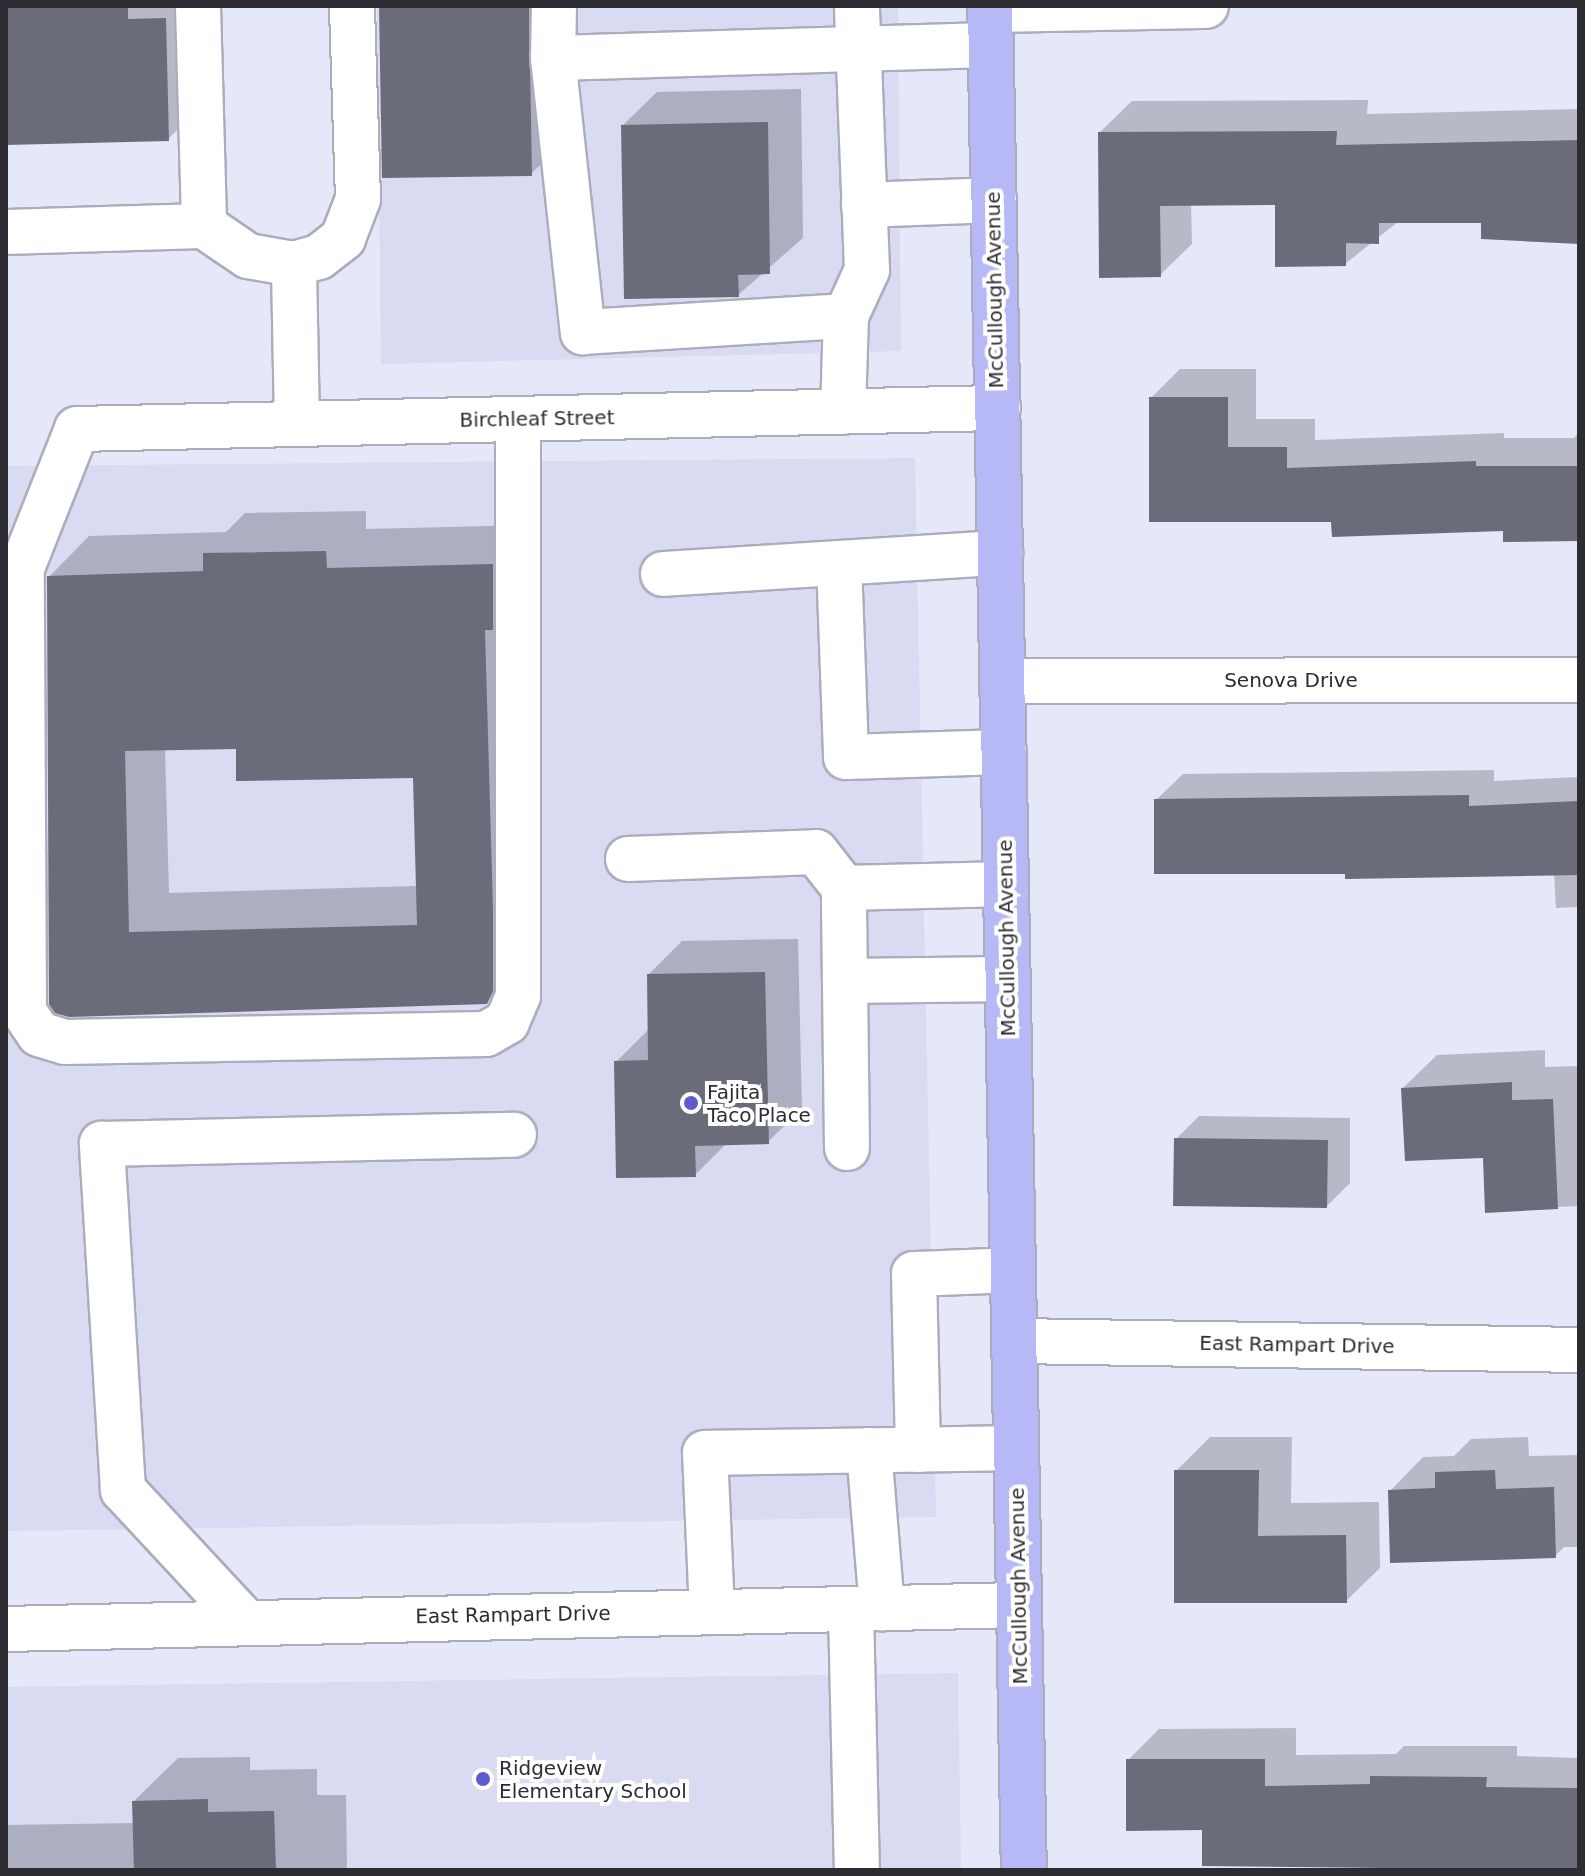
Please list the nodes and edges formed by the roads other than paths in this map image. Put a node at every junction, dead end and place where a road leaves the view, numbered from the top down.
1 (198, 6) edge
2 (352, 6) edge
3 (554, 6) edge
4 (857, 6) edge
5 (1206, 6) edge
6 (991, 20) edge
7 (858, 50) junction
8 (553, 58) junction
9 (994, 200) junction
10 (864, 205) junction
11 (204, 226) junction
12 (9, 232) dead end
13 (294, 264) junction
14 (846, 316) junction
15 (998, 408) junction
16 (843, 412) junction
17 (518, 419) junction
18 (297, 424) junction
19 (1000, 553) junction
20 (839, 563) junction
21 (663, 574) dead end
22 (1579, 680) edge
23 (1002, 681) junction
24 (1004, 752) junction
25 (628, 859) dead end
26 (1006, 884) junction
27 (844, 888) junction
28 (1008, 979) junction
29 (845, 981) junction
30 (514, 1135) dead end
31 (847, 1148) dead end
32 (1013, 1270) junction
33 (1015, 1341) junction
34 (1579, 1350) edge
35 (1016, 1448) junction
36 (869, 1450) junction
37 (918, 1450) junction
38 (1019, 1605) junction
39 (866, 1609) junction
40 (712, 1612) junction
41 (244, 1620) junction
42 (6, 1629) edge
43 (857, 1870) edge
44 (1024, 1870) edge

1 - 11 street
2 - 13 street
3 - 8 street
4 - 7 street
5 - 6 street
6 - 7 street
6 - 9 main road, McCullough Avenue
7 - 8 street
7 - 10 street
8 - 14 street
9 - 10 street
9 - 15 main road, McCullough Avenue
10 - 14 street
11 - 12 street
11 - 13 street
13 - 18 street
14 - 16 street
15 - 16 street, Birchleaf Street
15 - 19 main road, McCullough Avenue
16 - 17 street, Birchleaf Street
17 - 18 street, Birchleaf Street
17 - 18 street, Birchleaf Street
19 - 20 street
19 - 23 main road, McCullough Avenue
20 - 21 street
20 - 24 street
22 - 23 street, Senova Drive
23 - 24 main road, McCullough Avenue
24 - 26 main road, McCullough Avenue
25 - 27 street
26 - 27 street
26 - 28 main road, McCullough Avenue
27 - 29 street
28 - 29 street
28 - 32 main road, McCullough Avenue
29 - 31 street
30 - 41 street
32 - 33 main road, McCullough Avenue
32 - 37 street
33 - 34 street, East Rampart Drive
33 - 35 main road, McCullough Avenue
35 - 37 street
35 - 38 main road, McCullough Avenue
36 - 37 street
36 - 39 street
36 - 40 street
38 - 39 street, East Rampart Drive
38 - 44 main road, McCullough Avenue
39 - 40 street, East Rampart Drive
39 - 43 street
40 - 41 street, East Rampart Drive
41 - 42 street, East Rampart Drive

